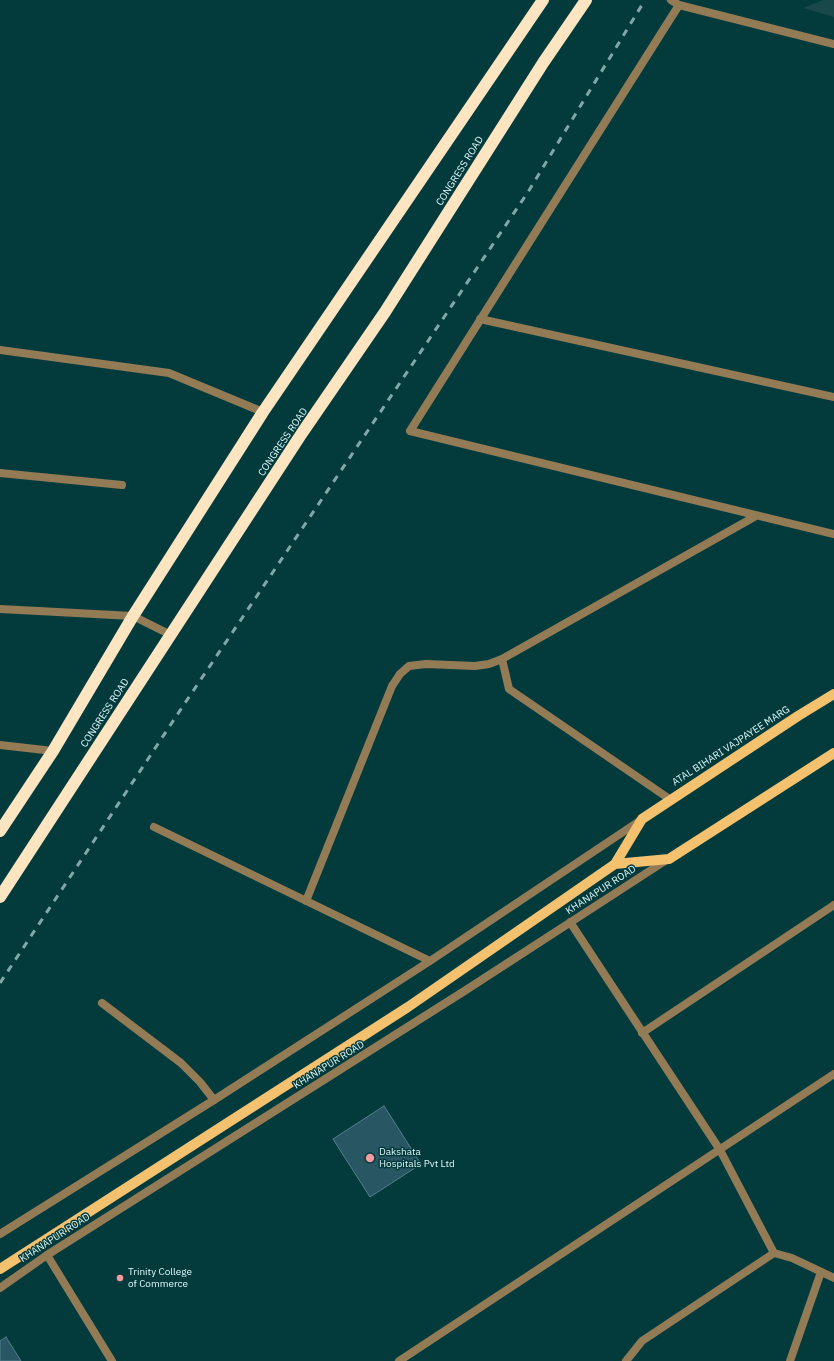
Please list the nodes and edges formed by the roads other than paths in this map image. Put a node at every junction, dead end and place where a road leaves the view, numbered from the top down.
1 (543, 0) edge
2 (586, 0) edge
3 (671, 0) edge
4 (679, 5) junction
5 (834, 44) edge
6 (480, 319) junction
7 (0, 350) edge
8 (834, 398) edge
9 (263, 412) junction
10 (0, 473) edge
11 (122, 486) dead end
12 (756, 516) junction
13 (834, 534) edge
14 (0, 609) edge
15 (133, 616) junction
16 (170, 635) junction
17 (502, 659) junction
18 (834, 694) edge
19 (0, 745) edge
20 (53, 751) junction
21 (834, 753) edge
22 (671, 800) junction
23 (642, 819) junction
24 (154, 827) dead end
25 (0, 831) edge
26 (669, 859) junction
27 (615, 864) junction
28 (0, 898) edge
29 (306, 901) junction
30 (834, 905) edge
31 (570, 922) junction
32 (430, 961) junction
33 (102, 1003) dead end
34 (642, 1033) junction
35 (834, 1074) edge
36 (214, 1100) junction
37 (720, 1150) junction
38 (0, 1234) edge
39 (774, 1253) junction
40 (47, 1254) junction
41 (0, 1269) edge
42 (822, 1272) junction
43 (834, 1278) edge
44 (0, 1288) edge
45 (112, 1361) edge
46 (399, 1361) edge
47 (626, 1361) edge
48 (790, 1361) edge

1 - 9 highway
2 - 16 highway, CONGRESS ROAD
3 - 4 street
4 - 5 street
4 - 6 street
6 - 8 street
6 - 12 street
7 - 9 street
9 - 15 highway
10 - 11 street
12 - 13 street
12 - 17 street
14 - 15 street
15 - 16 street
15 - 20 highway
16 - 28 highway, CONGRESS ROAD
17 - 22 street
17 - 29 street
18 - 22 main road, ATAL BIHARI VAJPAYEE MARG
19 - 20 street
20 - 25 highway
21 - 26 main road
22 - 23 main road, ATAL BIHARI VAJPAYEE MARG
23 - 27 main road
23 - 32 street
24 - 29 street
26 - 27 main road
26 - 31 street, KHANAPUR ROAD
27 - 41 main road
29 - 32 street
30 - 34 street
31 - 34 street
31 - 40 street, KHANAPUR ROAD
32 - 36 street
33 - 36 street
34 - 37 street
35 - 37 street
36 - 38 street
37 - 39 street
37 - 46 street
39 - 42 street
39 - 47 street
40 - 44 street, KHANAPUR ROAD
40 - 45 street
42 - 43 street
42 - 48 street

